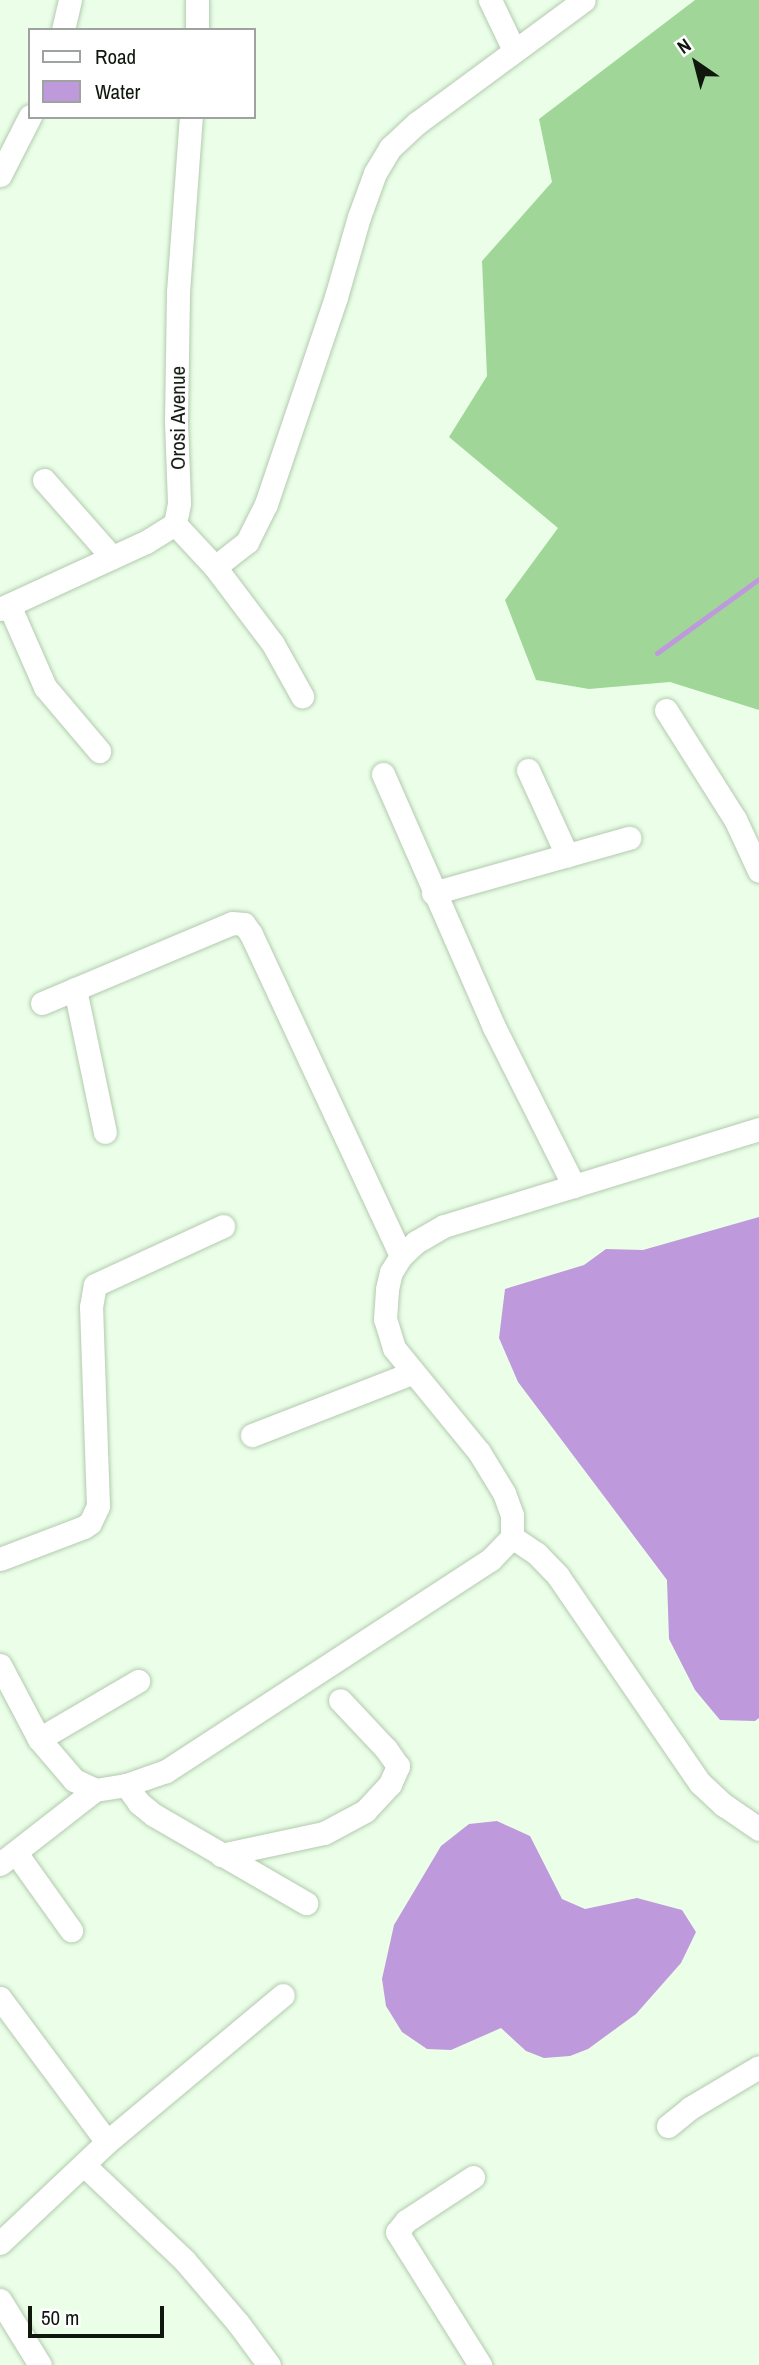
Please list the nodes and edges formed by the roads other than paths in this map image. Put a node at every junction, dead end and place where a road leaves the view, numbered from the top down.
1 (70, 0) edge
2 (197, 0) edge
3 (490, 0) edge
4 (584, 0) edge
5 (63, 28) edge
6 (197, 28) edge
7 (514, 50) junction
8 (28, 119) edge
9 (191, 119) edge
10 (2, 165) edge
11 (44, 480) dead end
12 (175, 524) junction
13 (113, 557) junction
14 (215, 567) junction
15 (4, 607) edge
16 (302, 696) dead end
17 (666, 710) dead end
18 (99, 751) dead end
19 (528, 770) dead end
20 (383, 774) dead end
21 (629, 838) dead end
22 (567, 855) junction
23 (759, 871) edge
24 (433, 893) junction
25 (75, 989) junction
26 (42, 1003) dead end
27 (759, 1129) edge
28 (105, 1132) dead end
29 (574, 1186) junction
30 (223, 1226) dead end
31 (401, 1256) junction
32 (412, 1373) junction
33 (252, 1435) dead end
34 (512, 1537) junction
35 (0, 1559) edge
36 (0, 1665) edge
37 (138, 1681) dead end
38 (340, 1700) dead end
39 (39, 1739) junction
40 (126, 1786) junction
41 (95, 1790) junction
42 (759, 1829) edge
43 (221, 1855) junction
44 (8, 1859) edge
45 (306, 1903) dead end
46 (71, 1930) dead end
47 (282, 1995) dead end
48 (0, 1998) edge
49 (759, 2067) edge
50 (668, 2126) dead end
51 (107, 2142) junction
52 (84, 2165) junction
53 (473, 2177) dead end
54 (0, 2243) edge
55 (0, 2300) edge
56 (40, 2365) edge
57 (269, 2365) edge
58 (480, 2365) edge

1 - 5 street
2 - 6 street
3 - 7 street
4 - 7 street
7 - 14 street
8 - 10 street
9 - 12 street, Orosi Avenue
11 - 13 street
12 - 13 street
12 - 14 street
13 - 15 street
14 - 16 street
15 - 18 street
17 - 23 street
19 - 22 street
20 - 24 street
21 - 22 street
22 - 24 street
24 - 29 street
25 - 26 street
25 - 28 street
25 - 31 street
27 - 29 street
29 - 31 street
30 - 35 street
31 - 32 street
32 - 33 street
32 - 34 street
34 - 40 street
34 - 42 street
36 - 39 street
37 - 39 street
38 - 43 street
39 - 41 street
40 - 41 street
40 - 43 street
41 - 44 street
43 - 45 street
44 - 46 street
47 - 51 street
48 - 51 street
49 - 50 street
51 - 52 street
52 - 54 street
52 - 57 street
53 - 58 street
55 - 56 street

